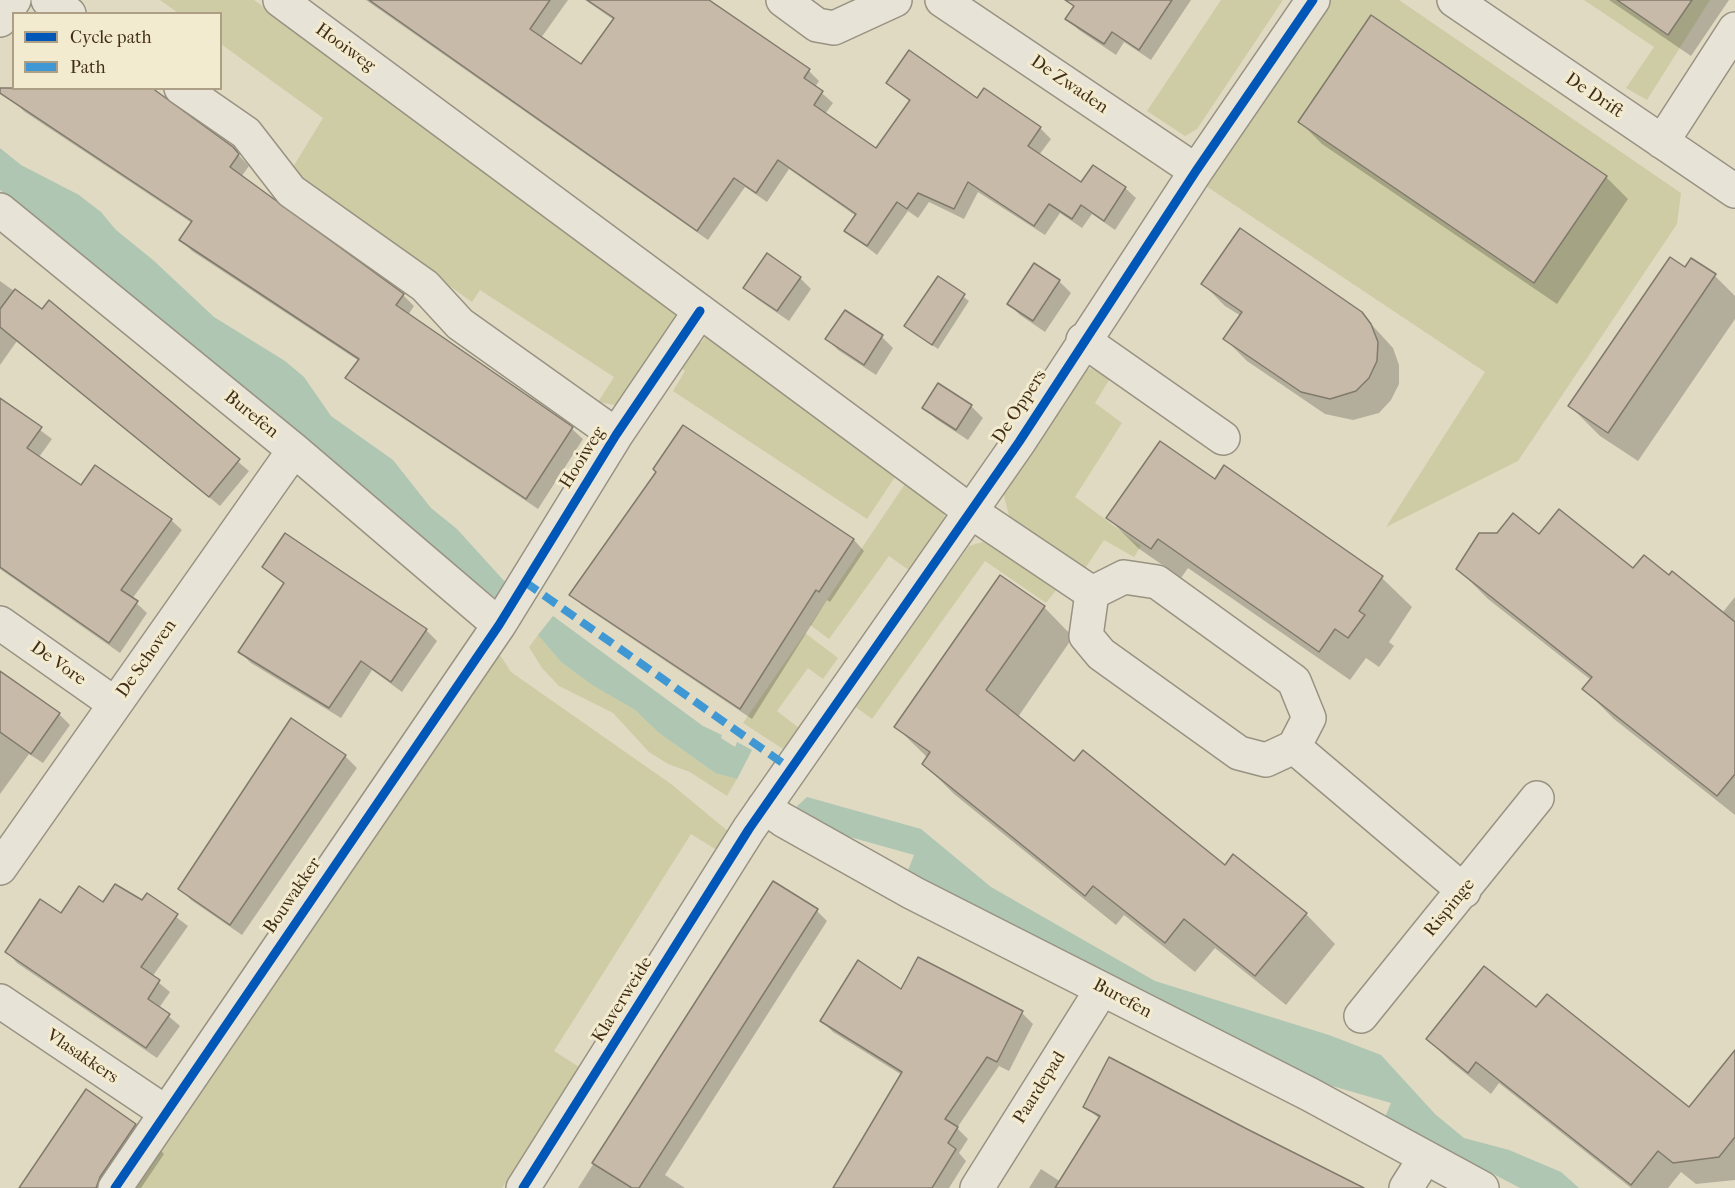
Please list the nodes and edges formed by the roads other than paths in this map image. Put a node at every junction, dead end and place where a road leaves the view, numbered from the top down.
1 (14, 0) edge
2 (48, 0) edge
3 (280, 0) edge
4 (783, 0) edge
5 (895, 0) edge
6 (942, 0) edge
7 (1313, 0) edge
8 (1454, 0) edge
9 (66, 12) edge
10 (0, 20) edge
11 (1735, 28) edge
12 (184, 90) edge
13 (1662, 142) junction
14 (1196, 171) junction
15 (1735, 191) edge
16 (0, 210) edge
17 (700, 311) junction
18 (1083, 340) junction
19 (616, 435) junction
20 (1223, 438) dead end
21 (294, 450) junction
22 (970, 511) junction
23 (1092, 593) junction
24 (0, 623) edge
25 (499, 625) junction
26 (115, 704) junction
27 (1294, 747) junction
28 (1537, 798) dead end
29 (757, 818) junction
30 (0, 868) edge
31 (1464, 891) junction
32 (1102, 989) junction
33 (0, 1001) edge
34 (1361, 1016) dead end
35 (165, 1112) junction
36 (1425, 1158) junction
37 (115, 1188) edge
38 (524, 1188) edge
39 (978, 1188) edge
40 (1406, 1188) edge
41 (1482, 1188) edge

1 - 10 street
2 - 9 street
3 - 17 street, Hooiweg
4 - 5 street
6 - 14 street, De Zwaden
7 - 14 street, De Oppers
8 - 13 street, De Drift
11 - 13 street
12 - 19 street, Hooiweg
13 - 15 street, De Drift
14 - 18 street, De Oppers
16 - 21 street, Burefen
17 - 19 street, Hooiweg
17 - 22 street, Hooiweg
18 - 20 street
18 - 22 street, De Oppers
19 - 25 street, Hooiweg
21 - 25 street, Burefen
21 - 26 street, De Schoven
22 - 23 street
22 - 29 street, De Oppers
23 - 27 street
23 - 27 street
24 - 26 street, De Vore
25 - 35 street, Bouwakker
26 - 30 street, De Schoven
27 - 31 street
28 - 31 street, Rispinge
29 - 32 street, Burefen
29 - 38 street, Klaverweide
31 - 34 street, Rispinge
32 - 36 street, Burefen
32 - 39 street, Paardepad
33 - 35 street, Vlasakkers
35 - 37 street, Bouwakker
36 - 40 street
36 - 41 street, Burefen

